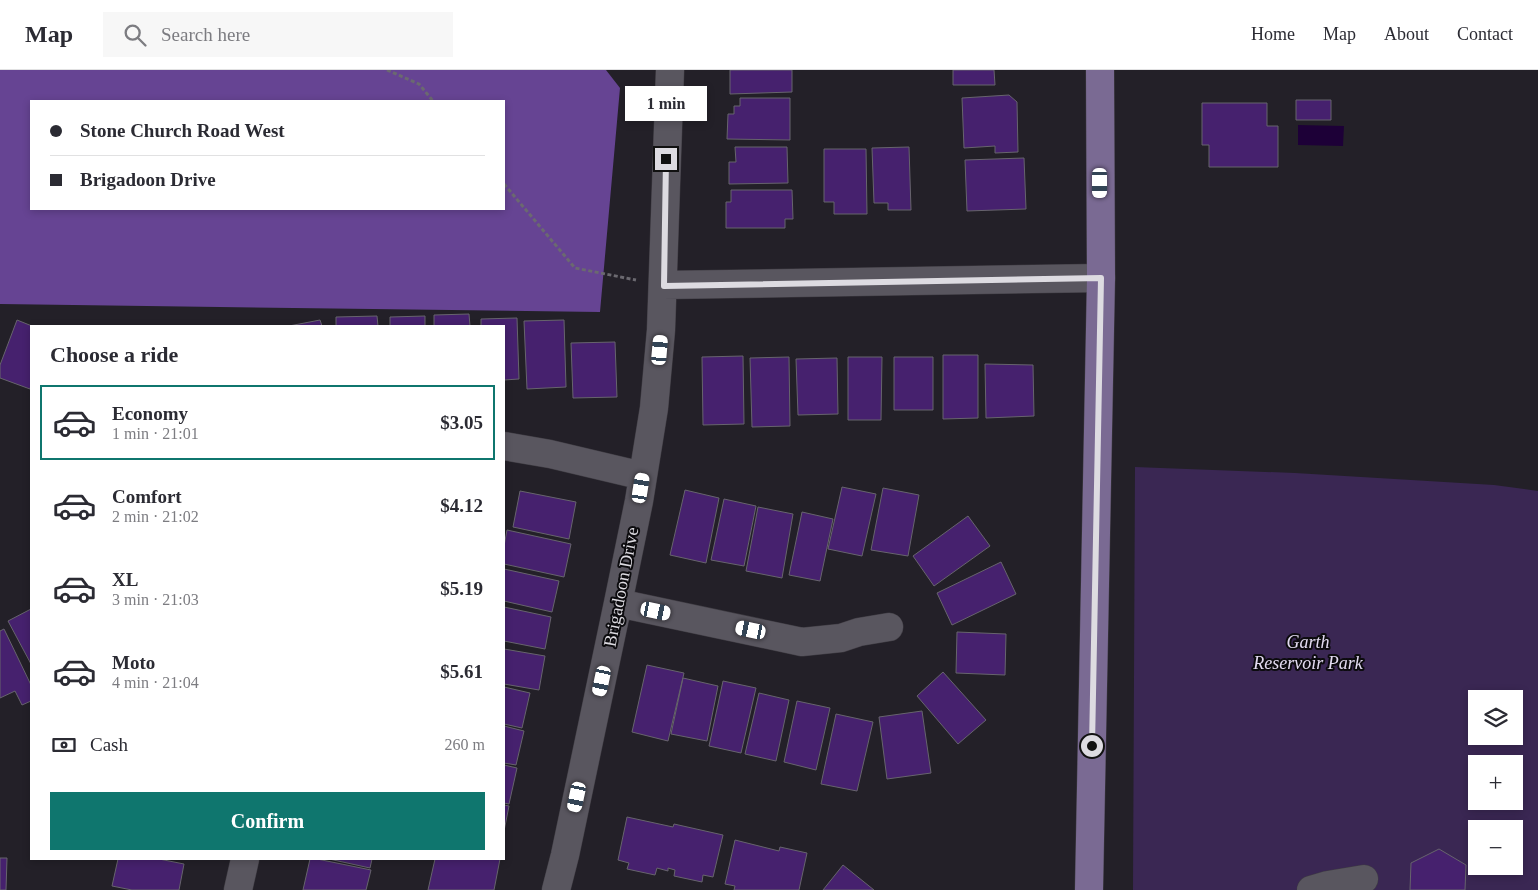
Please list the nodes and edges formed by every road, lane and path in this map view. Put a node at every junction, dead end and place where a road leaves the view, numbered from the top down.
1 (387, 70) edge
2 (670, 70) edge
3 (1100, 70) edge
4 (432, 100) edge
5 (505, 185) edge
6 (1101, 278) junction
7 (664, 286) junction
8 (505, 446) edge
9 (643, 476) junction
10 (618, 603) junction
11 (889, 627) dead end
12 (245, 860) edge
13 (1364, 879) dead end
14 (238, 890) edge
15 (556, 890) edge
16 (1089, 890) edge
17 (1311, 890) edge

1 - 4 path
2 - 7 street, Brigadoon Drive
3 - 6 main road
5 - 7 path
6 - 7 street
6 - 16 main road
7 - 9 street, Brigadoon Drive
8 - 9 street
9 - 10 street, Brigadoon Drive
10 - 11 street
10 - 15 street, Brigadoon Drive
12 - 14 street
13 - 17 street

